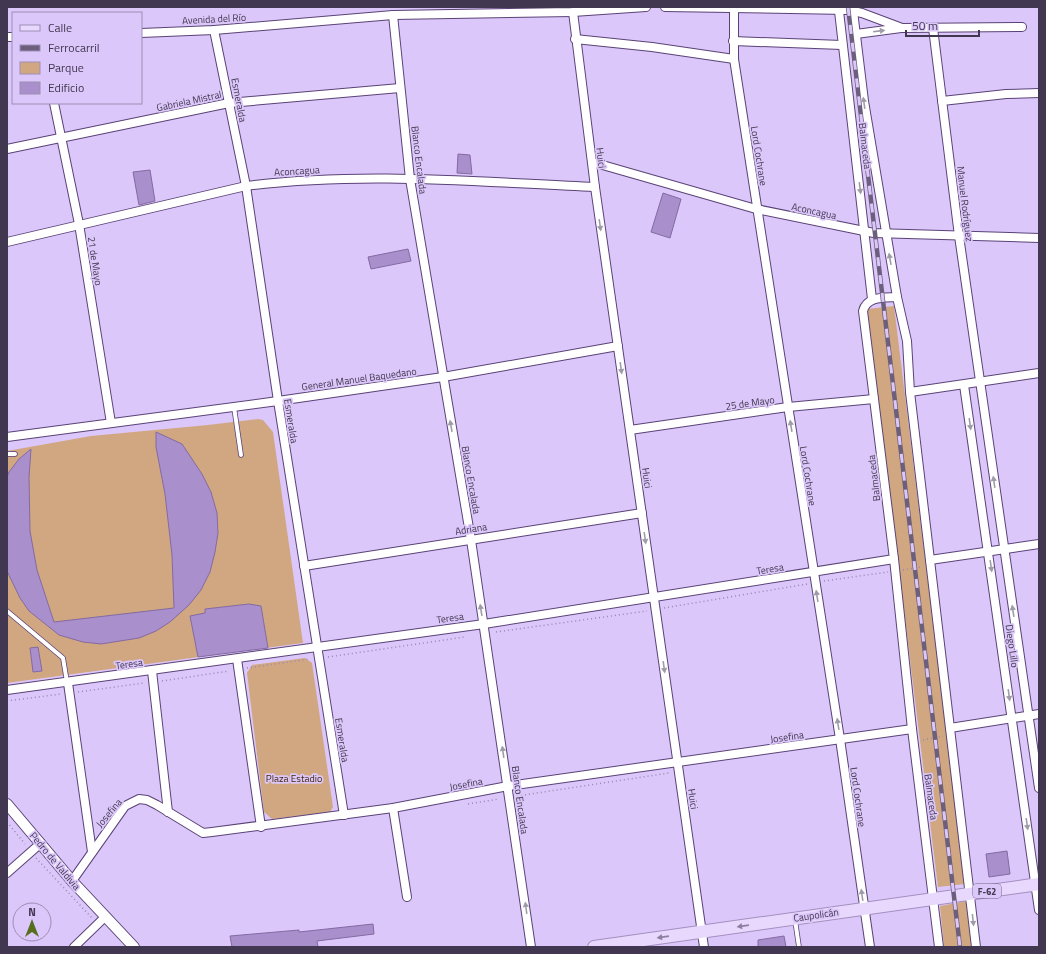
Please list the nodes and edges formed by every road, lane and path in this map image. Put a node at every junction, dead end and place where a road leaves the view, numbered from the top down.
1 (646, 7) edge
2 (664, 7) edge
3 (734, 8) junction
4 (839, 11) junction
5 (853, 11) junction
6 (572, 12) junction
7 (393, 16) junction
8 (1022, 27) dead end
9 (902, 28) junction
10 (933, 28) junction
11 (214, 30) junction
12 (142, 32) edge
13 (856, 34) junction
14 (575, 39) junction
15 (733, 41) junction
16 (842, 45) junction
17 (734, 59) junction
18 (400, 88) junction
19 (1039, 93) edge
20 (942, 101) junction
21 (229, 103) junction
22 (54, 104) edge
23 (60, 138) junction
24 (7, 149) edge
25 (592, 162) junction
26 (410, 179) junction
27 (246, 186) junction
28 (595, 187) junction
29 (756, 209) junction
30 (79, 224) junction
31 (865, 231) junction
32 (886, 233) junction
33 (959, 236) junction
34 (1039, 238) edge
35 (7, 242) edge
36 (897, 298) junction
37 (872, 299) junction
38 (618, 346) junction
39 (1039, 373) edge
40 (443, 376) junction
41 (980, 382) junction
42 (964, 385) junction
43 (910, 392) junction
44 (874, 399) junction
45 (278, 401) junction
46 (234, 407) junction
47 (788, 407) junction
48 (111, 422) junction
49 (630, 430) junction
50 (7, 437) edge
51 (7, 454) edge
52 (15, 454) dead end
53 (242, 455) dead end
54 (642, 513) junction
55 (471, 540) junction
56 (1039, 544) edge
57 (1003, 549) junction
58 (989, 551) junction
59 (894, 559) junction
60 (930, 560) junction
61 (304, 566) junction
62 (813, 572) junction
63 (654, 598) junction
64 (7, 610) edge
65 (484, 624) junction
66 (317, 647) junction
67 (237, 659) junction
68 (152, 671) junction
69 (68, 683) junction
70 (7, 690) edge
71 (1039, 714) edge
72 (1029, 716) junction
73 (1012, 718) junction
74 (912, 729) junction
75 (950, 731) junction
76 (840, 739) junction
77 (913, 742) junction
78 (678, 762) junction
79 (679, 772) junction
80 (508, 786) junction
81 (1039, 788) edge
82 (509, 797) junction
83 (7, 804) edge
84 (463, 804) dead end
85 (393, 808) junction
86 (168, 812) junction
87 (344, 815) junction
88 (261, 826) junction
89 (41, 843) junction
90 (92, 852) junction
91 (7, 873) edge
92 (75, 884) junction
93 (1037, 884) edge
94 (971, 893) junction
95 (71, 897) dead end
96 (407, 897) dead end
97 (934, 898) junction
98 (864, 908) junction
99 (1039, 910) edge
100 (105, 916) junction
101 (795, 918) junction
102 (702, 932) junction
103 (74, 947) edge
104 (134, 947) edge
105 (532, 947) edge
106 (594, 947) edge
107 (704, 947) edge
108 (799, 947) edge
109 (870, 947) edge
110 (939, 947) edge
111 (976, 947) edge

1 - 6 street, Avenida del Río
2 - 3 street
3 - 4 street
3 - 15 street, Lord Cochrane
4 - 5 street
4 - 16 street, Balmaceda
5 - 9 street
5 - 13 street, Balmaceda
6 - 7 street, Avenida del Río
6 - 14 street, Huici
7 - 11 street, Avenida del Río
7 - 18 street, Blanco Encalada
8 - 10 street
9 - 10 street
13 -> 9 street
10 - 20 street, Manuel Rodríguez
11 - 12 street, Avenida del Río
11 - 21 street, Esmeralda
32 -> 13 street, Balmaceda
14 - 17 street
14 - 25 street, Huici
15 - 16 street
15 - 17 street, Lord Cochrane
16 -> 31 street, Balmaceda
17 - 29 street, Lord Cochrane
18 - 21 street, Gabriela Mistral
18 - 26 street, Blanco Encalada
19 - 20 street
20 - 33 street, Manuel Rodríguez
21 - 23 street, Gabriela Mistral
21 - 27 street, Esmeralda
22 - 23 street, 21 de Mayo
23 - 24 street, Gabriela Mistral
23 - 30 street, 21 de Mayo
25 - 28 street, Huici
25 - 29 street, Aconcagua
26 - 27 street, Aconcagua
26 - 28 street, Aconcagua
26 - 40 street, Blanco Encalada
27 - 30 street, Aconcagua
27 - 45 street, Esmeralda
28 -> 38 street, Huici
29 - 31 street, Aconcagua
29 - 47 street, Lord Cochrane
30 - 35 street, Aconcagua
30 - 48 street, 21 de Mayo
31 - 32 street, Aconcagua
31 - 37 street, Balmaceda
32 - 33 street, Aconcagua
36 -> 32 street, Balmaceda
33 - 34 street, Aconcagua
33 - 41 street, Manuel Rodríguez
36 - 37 street
36 - 43 street, Balmaceda
37 - 44 street, Balmaceda
38 - 40 street, General Manuel Baquedano
38 -> 49 street, Huici
39 - 41 street
40 - 45 street, General Manuel Baquedano
55 -> 40 street, Blanco Encalada
41 - 42 street
57 -> 41 street, Diego Lillo
42 - 43 street
42 -> 58 street, Diego Lillo
43 - 60 street, Balmaceda
44 - 47 street, 25 de Mayo
44 - 59 street, Balmaceda
45 - 46 street, General Manuel Baquedano
45 - 61 street, Esmeralda
46 - 48 street, General Manuel Baquedano
46 - 53 lane
47 - 49 street, 25 de Mayo
62 -> 47 street, Lord Cochrane
48 - 50 street, General Manuel Baquedano
49 - 54 street, Huici
51 - 52 lane
54 - 55 street, Adriana
54 -> 63 street, Huici
55 - 61 street, Adriana
65 -> 55 street, Blanco Encalada
56 - 57 street
57 - 58 street
72 -> 57 street, Diego Lillo
58 - 60 street
58 -> 73 street, Diego Lillo
59 - 62 street, Teresa
59 - 74 street, Balmaceda
60 - 75 street, Balmaceda
61 - 66 street, Esmeralda
62 - 63 street, Teresa
76 -> 62 street, Lord Cochrane
63 - 65 street, Teresa
63 -> 78 street, Huici
64 - 69 lane
65 - 66 street, Teresa
80 -> 65 street, Blanco Encalada
66 - 67 street, Teresa
66 - 87 street, Esmeralda
67 - 68 street, Teresa
67 - 88 street
68 - 69 street, Teresa
68 - 86 street
69 - 70 street, Teresa
69 - 90 street
71 - 72 street
72 - 73 street
72 - 81 street, Diego Lillo
73 - 75 street
73 -> 93 street, Diego Lillo
74 - 76 street, Josefina
74 - 77 street, Balmaceda
75 - 77 path
75 - 94 street, Balmaceda
76 - 78 street, Josefina
98 -> 76 street, Lord Cochrane
77 - 97 street, Balmaceda
78 - 79 street, Huici
78 - 80 street, Josefina
79 - 82 path
79 - 102 street, Huici
80 - 82 street, Blanco Encalada
80 - 85 street, Josefina
82 - 84 path
105 -> 82 street, Blanco Encalada
83 - 89 street, Pedro de Valdivia
85 - 87 street, Josefina
85 - 96 street
86 - 88 street, Josefina
86 - 90 street, Josefina
87 - 88 street, Josefina
89 - 91 street
89 - 92 street, Pedro de Valdivia
90 - 92 street, Josefina
92 - 95 path
92 - 100 street, Pedro de Valdivia
93 - 94 main road, Caupolicán / F-62
93 - 99 street, Diego Lillo
94 - 97 main road, Caupolicán / F-62
94 -> 111 street, Balmaceda
97 - 98 main road, Caupolicán / F-62
97 - 110 street, Balmaceda
98 - 101 main road, Caupolicán / F-62
98 - 109 street, Lord Cochrane
100 - 103 street
100 - 104 street, Pedro de Valdivia
101 -> 102 main road, Caupolicán / F-62
101 - 108 lane
102 -> 106 main road, Caupolicán / F-62
102 - 107 street, Huici

